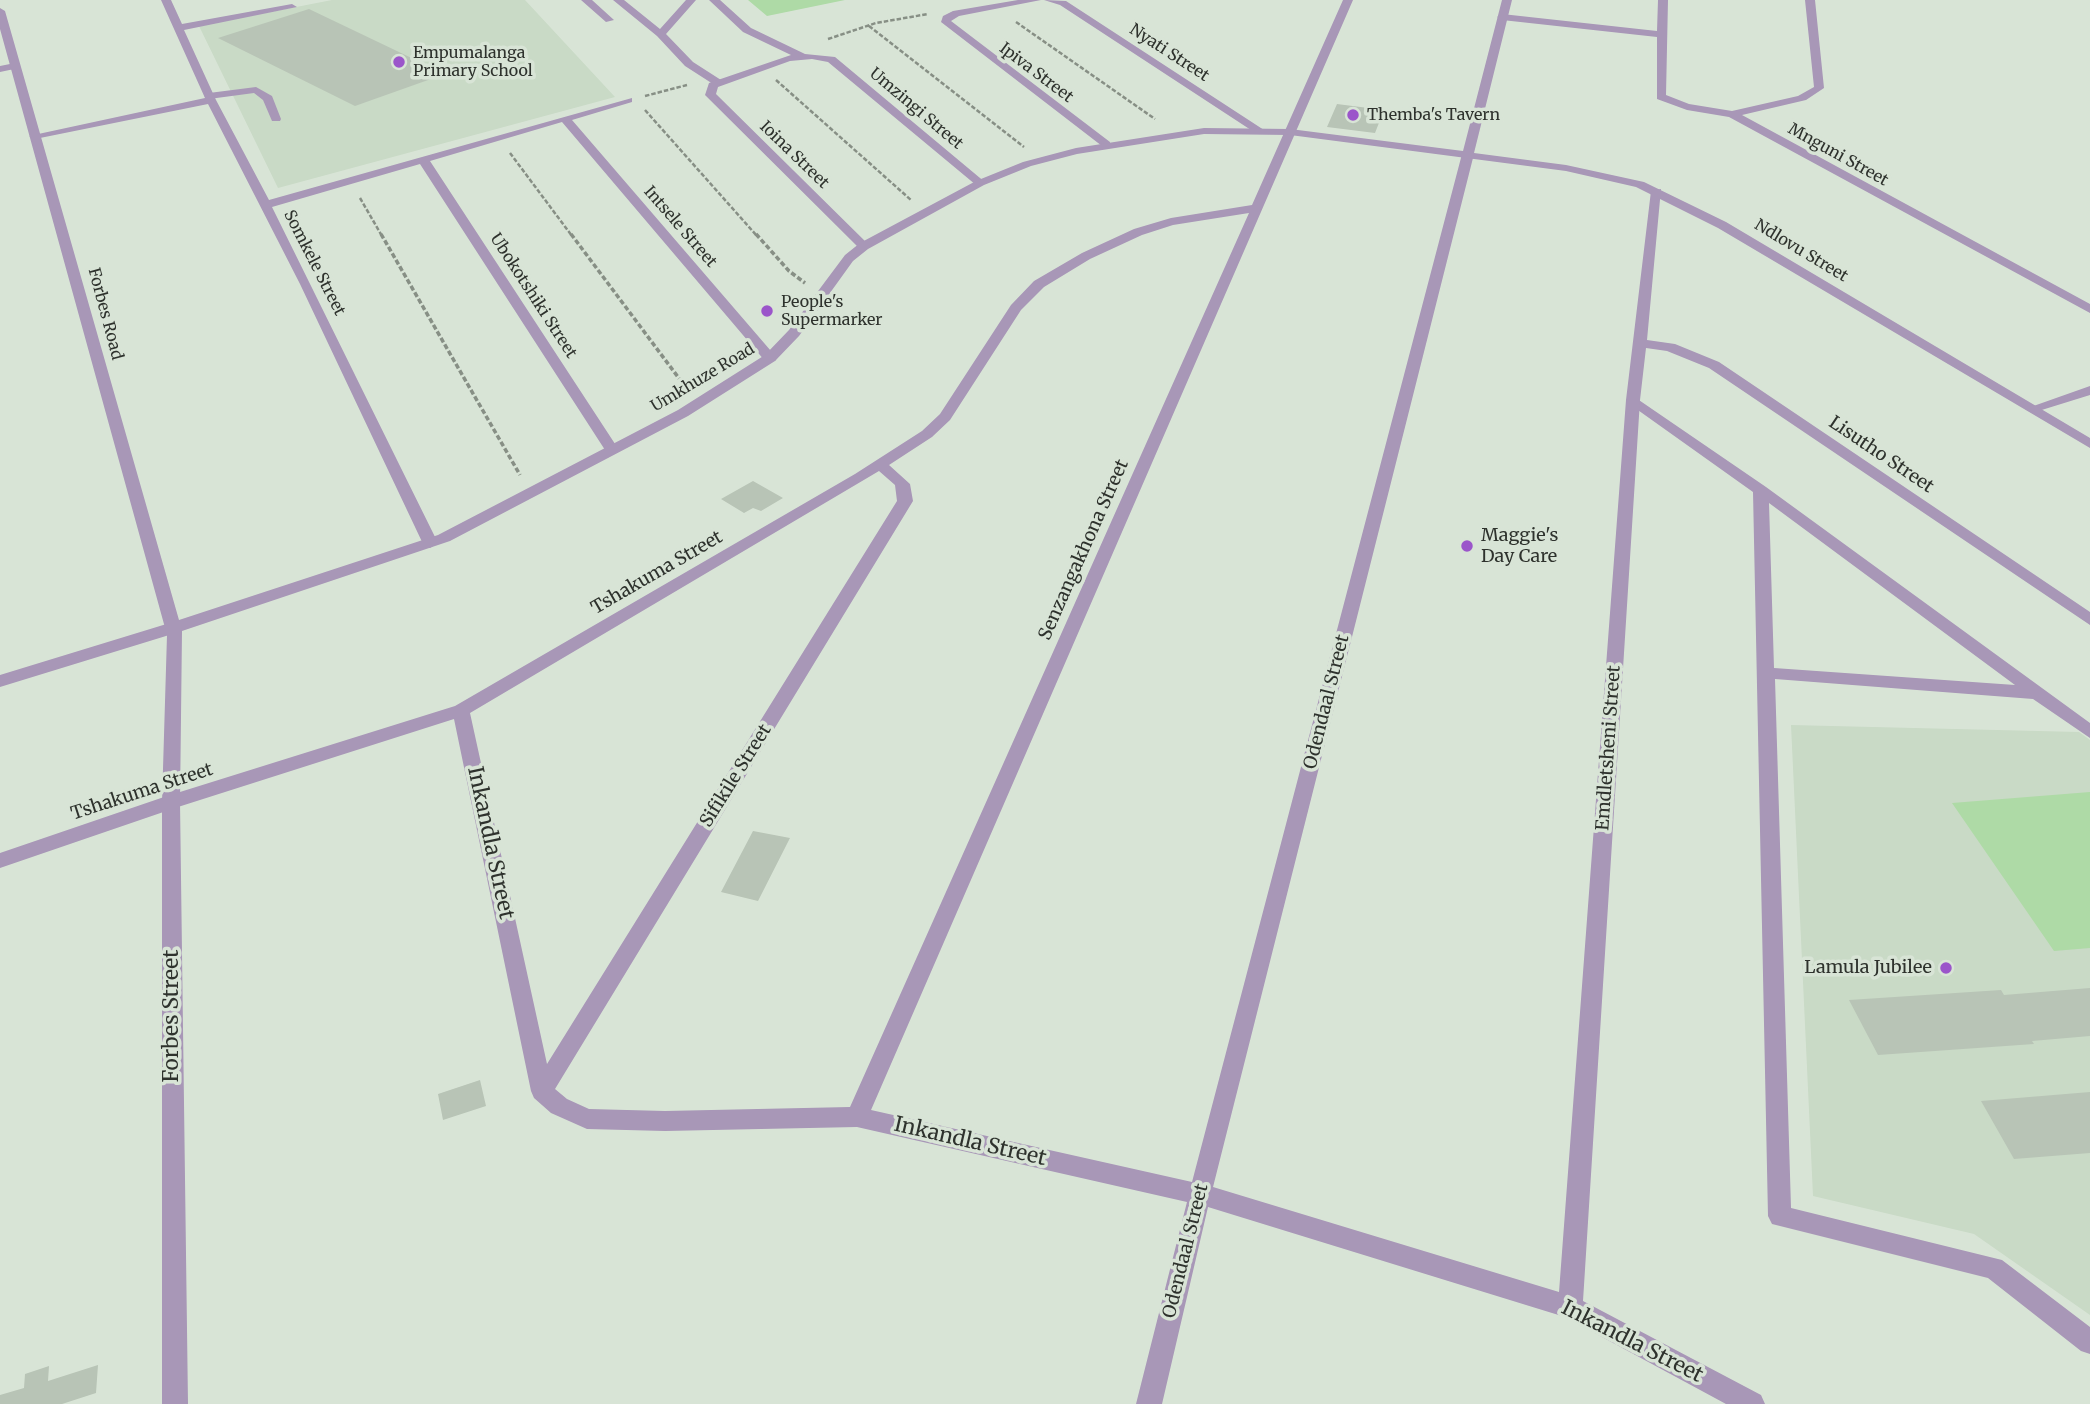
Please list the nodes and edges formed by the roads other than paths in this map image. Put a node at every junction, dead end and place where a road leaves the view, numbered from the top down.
1 (166, 0) edge
2 (586, 0) edge
3 (618, 0) edge
4 (691, 0) edge
5 (714, 0) edge
6 (1036, 0) edge
7 (1049, 0) edge
8 (1348, 0) edge
9 (1507, 0) edge
10 (1663, 0) edge
11 (1810, 0) edge
12 (292, 6) dead end
13 (0, 10) edge
14 (1502, 17) junction
15 (609, 20) dead end
16 (179, 28) junction
17 (661, 34) junction
18 (1660, 34) junction
19 (802, 56) junction
20 (15, 66) junction
21 (0, 69) edge
22 (715, 83) junction
23 (210, 98) junction
24 (631, 99) road end
25 (1732, 114) junction
26 (565, 119) junction
27 (276, 120) dead end
28 (1258, 130) junction
29 (1290, 132) junction
30 (35, 136) junction
31 (1106, 145) junction
32 (1468, 154) junction
33 (424, 161) junction
34 (980, 183) junction
35 (1657, 191) junction
36 (265, 205) junction
37 (1255, 208) junction
38 (864, 246) junction
39 (2090, 309) edge
40 (1641, 343) junction
41 (770, 358) junction
42 (2090, 390) edge
43 (1633, 400) junction
44 (2032, 409) junction
45 (2090, 444) edge
46 (612, 450) junction
47 (880, 464) junction
48 (1761, 490) junction
49 (430, 543) junction
50 (2090, 620) edge
51 (173, 628) junction
52 (1766, 673) junction
53 (0, 681) edge
54 (2037, 694) junction
55 (461, 710) junction
56 (2090, 732) edge
57 (171, 802) junction
58 (0, 861) edge
59 (542, 1091) junction
60 (857, 1116) junction
61 (1200, 1194) junction
62 (1570, 1307) junction
63 (2090, 1342) edge
64 (175, 1404) edge
65 (1149, 1404) edge
66 (1752, 1404) edge

1 - 16 street, Somkele Street
2 - 15 street
3 - 17 street
4 - 17 street
5 - 19 street
6 - 31 street, Ipiva Street
7 - 28 street, Nyati Street
8 - 29 street, Senzangakhona Street
9 - 14 street, Odendaal Street
10 - 18 street
11 - 25 street, Mnguni Street
12 - 16 street
13 - 20 street, Forbes Road
14 - 18 street
14 - 32 street, Odendaal Street
16 - 23 street, Somkele Street
17 - 22 street
18 - 25 street
19 - 22 street
19 - 34 street, Umzingi Street
20 - 21 street
20 - 30 street, Forbes Road
22 - 38 street, Ioina Street
23 - 27 street
23 - 30 street
23 - 36 street, Somkele Street
24 - 26 street
25 - 39 street, Mnguni Street
26 - 33 street
26 - 41 street, Intsele Street
28 - 29 street, Umkhuze Road
28 - 31 street, Umkhuze Road
29 - 32 street, Umkhuze Road
29 - 37 street, Senzangakhona Street
30 - 51 street, Forbes Road
31 - 34 street, Umkhuze Road
32 - 35 street, Ndlovu Street
32 - 61 street, Odendaal Street
33 - 36 street
33 - 46 street, Ubokotshiki Street
34 - 38 street, Umkhuze Road
35 - 40 street, Emdletsheni Street
35 - 44 street, Ndlovu Street
36 - 49 street, Somkele Street
37 - 47 street, Tshakuma Street
37 - 60 street, Senzangakhona Street
38 - 41 street, Umkhuze Road
40 - 43 street, Emdletsheni Street
40 - 50 street, Lisutho Street
41 - 46 street, Umkhuze Road
42 - 44 street
43 - 48 street
43 - 62 street, Emdletsheni Street
44 - 45 street, Ndlovu Street
46 - 49 street, Umkhuze Road
47 - 55 street, Tshakuma Street
47 - 59 street, Sifikile Street
48 - 52 street
48 - 54 street
49 - 51 street, Umkhuze Road
51 - 53 street, Umkhuze Road
51 - 57 street, Forbes Street
52 - 54 street
52 - 63 street
54 - 56 street
55 - 57 street, Tshakuma Street
55 - 59 street, Inkandla Street
57 - 58 street, Tshakuma Street
57 - 64 street, Forbes Street
59 - 60 street, Inkandla Street
60 - 61 street, Inkandla Street
61 - 62 street, Inkandla Street
61 - 65 street, Odendaal Street
62 - 66 street, Inkandla Street

